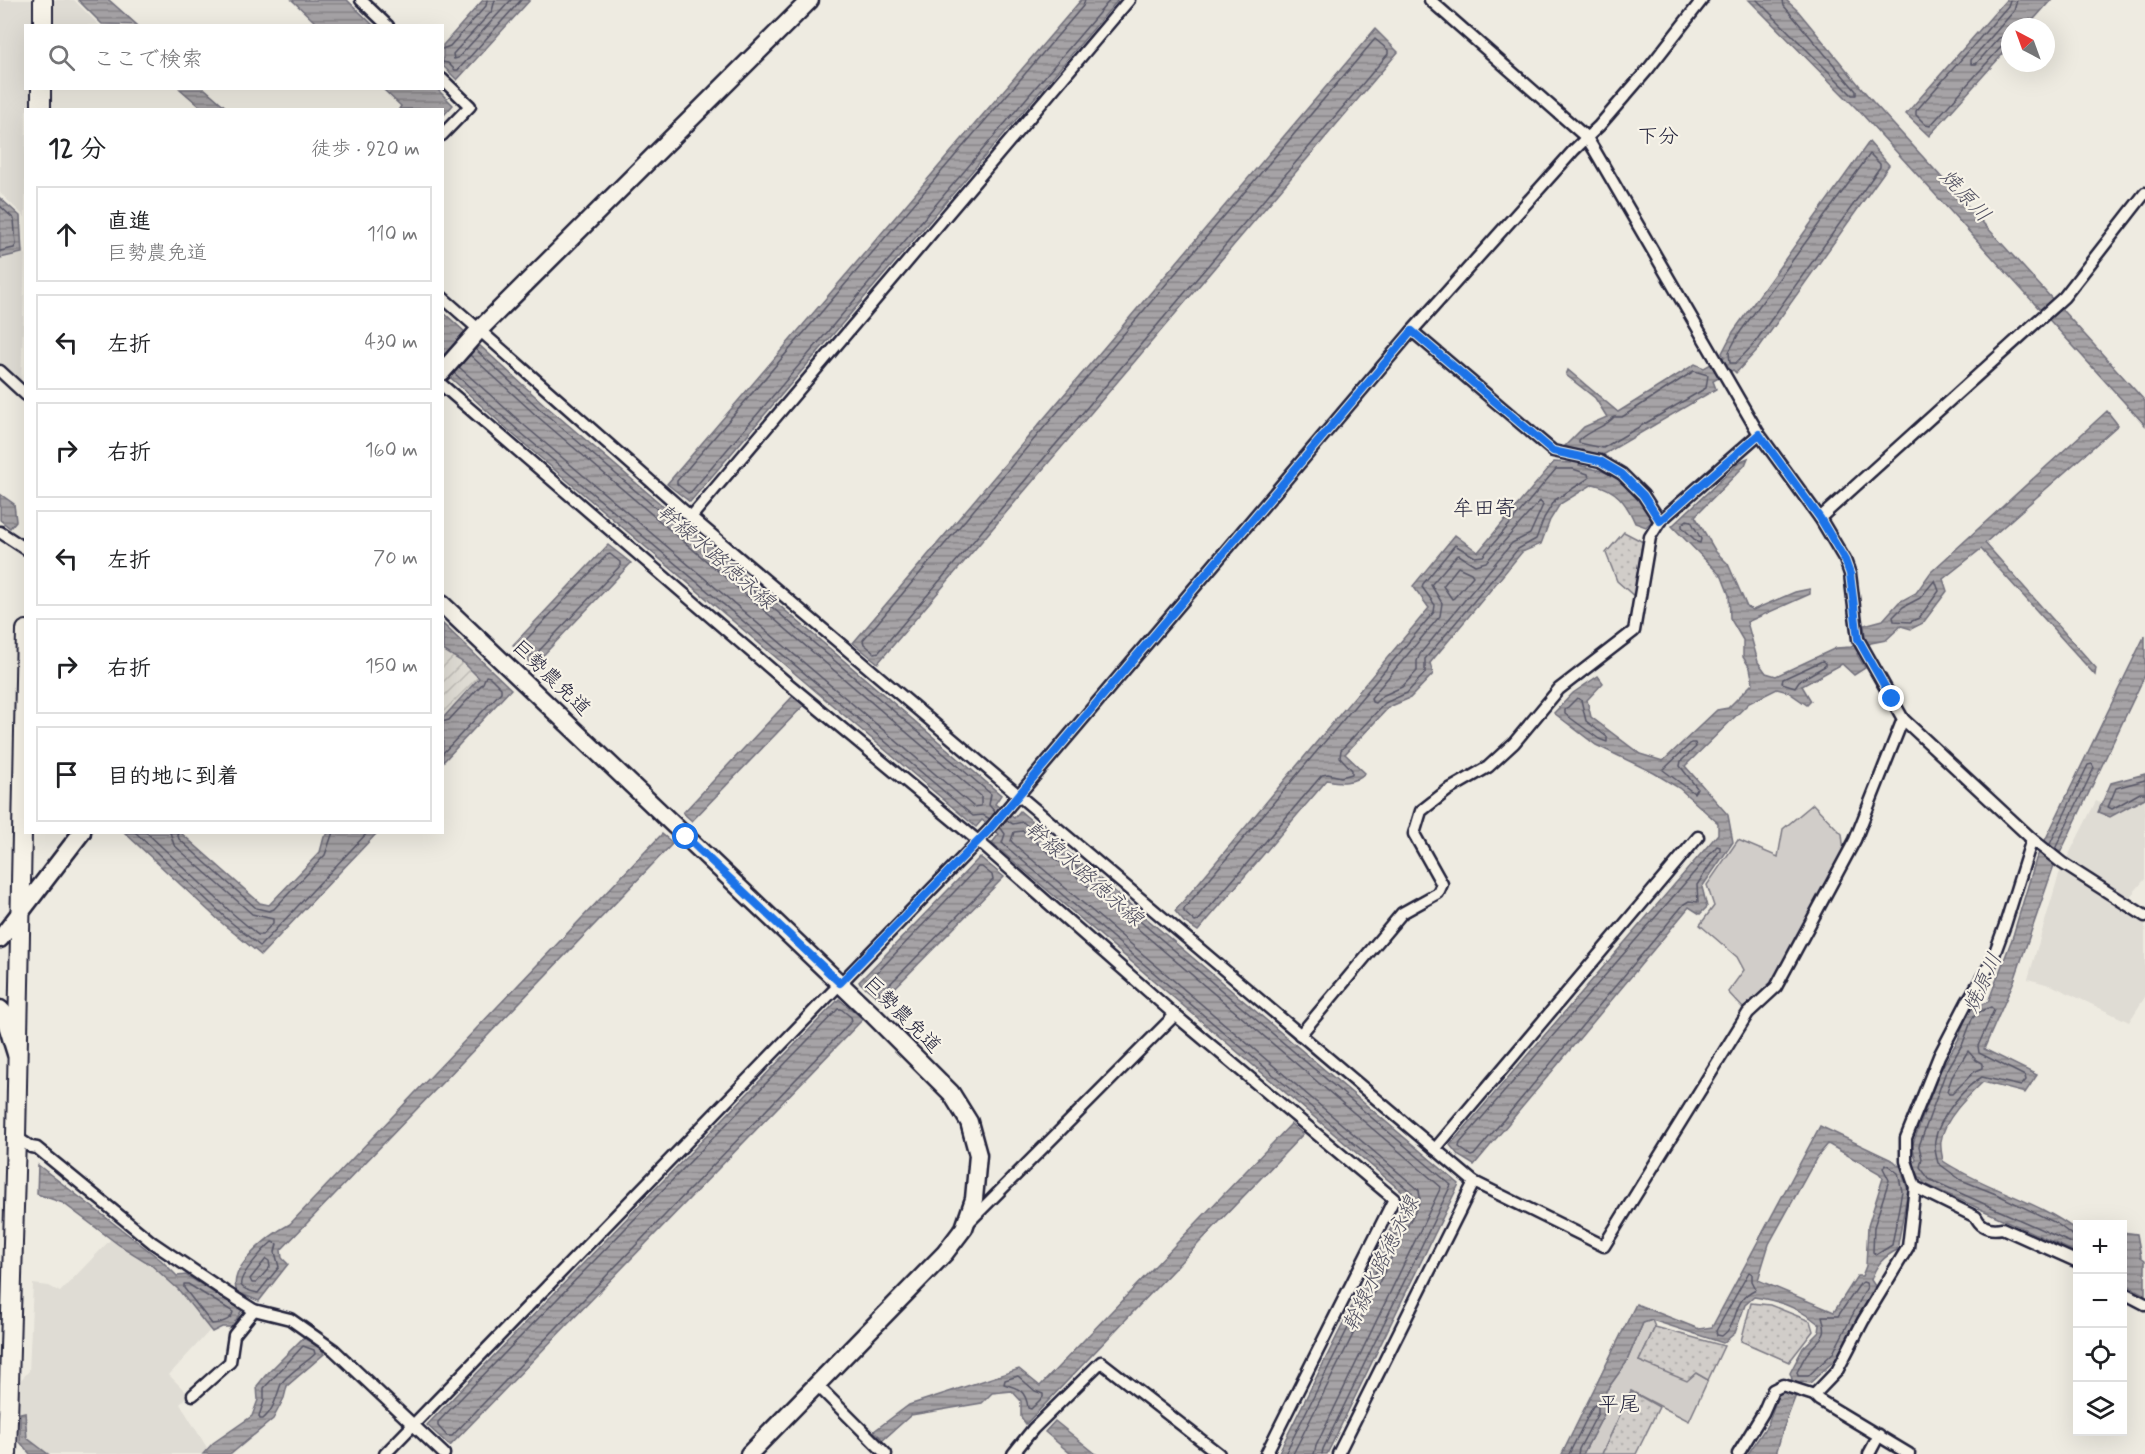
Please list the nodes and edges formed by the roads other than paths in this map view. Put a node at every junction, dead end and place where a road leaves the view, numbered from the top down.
1 (43, 0) edge
2 (362, 0) edge
3 (810, 0) edge
4 (1129, 0) edge
5 (1430, 0) edge
6 (1702, 0) edge
7 (43, 24) edge
8 (386, 24) edge
9 (444, 81) edge
10 (41, 90) edge
11 (40, 108) edge
12 (444, 133) edge
13 (1587, 138) junction
14 (2145, 193) edge
15 (444, 299) edge
16 (480, 329) junction
17 (1412, 331) junction
18 (444, 370) edge
19 (0, 371) edge
20 (444, 387) edge
21 (24, 393) edge
22 (1759, 434) junction
23 (690, 517) junction
24 (1820, 518) junction
25 (1660, 521) junction
26 (0, 532) edge
27 (24, 548) edge
28 (444, 606) edge
29 (1903, 719) junction
30 (24, 746) edge
31 (1017, 796) junction
32 (80, 834) edge
33 (1698, 837) dead end
34 (2032, 839) junction
35 (978, 841) junction
36 (19, 914) junction
37 (2145, 916) edge
38 (0, 939) edge
39 (840, 983) junction
40 (0, 1009) edge
41 (1175, 1015) junction
42 (1300, 1035) junction
43 (18, 1061) junction
44 (16, 1137) junction
45 (1435, 1149) junction
46 (1474, 1182) junction
47 (1913, 1182) junction
48 (964, 1227) junction
49 (2073, 1260) edge
50 (2127, 1295) edge
51 (2145, 1304) edge
52 (254, 1310) junction
53 (817, 1385) junction
54 (193, 1395) dead end
55 (1814, 1395) junction
56 (412, 1424) junction
57 (1879, 1435) junction
58 (8, 1454) edge
59 (385, 1454) edge
60 (444, 1454) edge
61 (749, 1454) edge
62 (886, 1454) edge
63 (1013, 1454) edge
64 (1219, 1454) edge
65 (1266, 1454) edge
66 (1338, 1454) edge
67 (1738, 1454) edge
68 (1869, 1454) edge
69 (1909, 1454) edge

1 - 7 main road
2 - 8 street
3 - 16 street
4 - 23 street
5 - 13 street
6 - 13 street
9 - 12 street
10 - 11 main road
13 - 17 street
13 - 22 street
14 - 24 street
15 - 16 street
16 - 18 street
16 - 23 street
17 - 25 street
17 - 31 street
19 - 21 street
20 - 35 street
22 - 24 street
22 - 25 street
23 - 31 street
24 - 29 street
25 - 42 street
26 - 27 street
28 - 39 street, 巨勢農免道
29 - 34 street
29 - 46 street
30 - 36 main road
31 - 35 street
31 - 42 street
32 - 36 street
33 - 45 street
34 - 37 street
34 - 47 street
35 - 39 street
35 - 41 street
36 - 38 street
36 - 43 main road
39 - 48 street, 巨勢農免道
39 - 56 street
40 - 43 street
41 - 48 street
41 - 65 street
42 - 45 street
43 - 44 main road
44 - 52 street
44 - 58 main road
45 - 46 street
46 - 66 street
47 - 49 street
47 - 55 street
48 - 53 street, 巨勢農免道
50 - 51 street
52 - 54 street
52 - 56 street
53 - 61 street, 巨勢農免道
53 - 62 street
55 - 57 street
55 - 67 street
56 - 59 street
56 - 60 street
57 - 68 street
57 - 69 street
63 - 64 street

